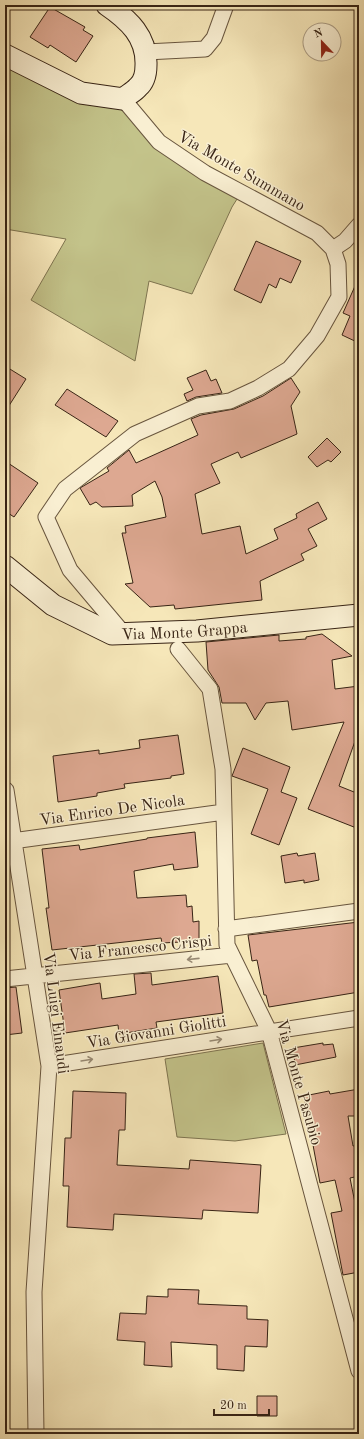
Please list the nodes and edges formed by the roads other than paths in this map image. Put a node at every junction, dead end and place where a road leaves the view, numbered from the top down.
1 (107, 5) edge
2 (226, 5) edge
3 (146, 52) junction
4 (5, 55) edge
5 (123, 99) junction
6 (359, 224) edge
7 (333, 249) junction
8 (5, 566) edge
9 (359, 615) edge
10 (124, 634) junction
11 (178, 649) dead end
12 (6, 790) dead end
13 (224, 812) junction
14 (10, 842) edge
15 (359, 911) edge
16 (226, 929) junction
17 (232, 955) junction
18 (35, 976) junction
19 (5, 979) edge
20 (359, 1018) edge
21 (269, 1031) junction
22 (49, 1066) junction
23 (359, 1371) edge
24 (36, 1434) edge

1 - 3 street
2 - 3 street
3 - 5 street
4 - 5 street
5 - 7 street, Via Monte Summano
6 - 7 street
7 - 10 street
8 - 10 street, Via Monte Grappa
9 - 10 street, Via Monte Grappa
11 - 13 street, Via Monte Pasubio
12 - 14 street, Via Luigi Einaudi
13 - 14 street, Via Enrico De Nicola
13 - 16 street, Via Monte Pasubio
14 - 18 street, Via Luigi Einaudi
15 - 16 street
16 - 17 street, Via Monte Pasubio
17 -> 18 street, Via Francesco Crispi
17 - 21 street, Via Monte Pasubio
18 - 19 street, Via Francesco Crispi
18 - 22 street, Via Luigi Einaudi
20 - 21 street, Via Giovanni Giolitti
22 -> 21 street, Via Giovanni Giolitti
21 - 23 street, Via Monte Pasubio
22 - 24 street, Via Luigi Einaudi

